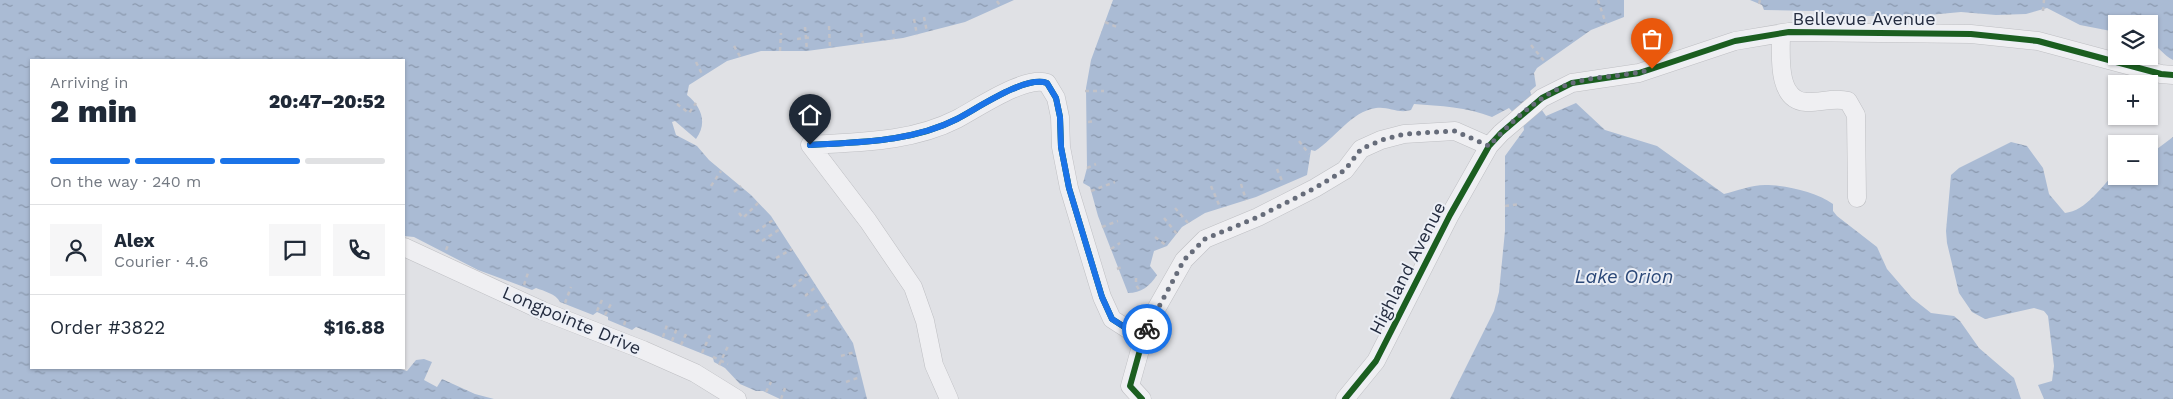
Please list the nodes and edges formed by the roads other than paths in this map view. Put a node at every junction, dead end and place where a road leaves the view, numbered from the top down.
1 (1781, 33) junction
2 (2173, 75) edge
3 (1489, 146) junction
4 (1857, 198) dead end
5 (405, 247) edge
6 (1143, 339) junction
7 (1126, 392) edge
8 (737, 399) edge
9 (949, 399) edge
10 (1142, 399) edge
11 (1345, 399) edge

1 - 2 street, Bellevue Avenue
1 - 3 street, Bellevue Avenue
1 - 4 street
3 - 6 street
3 - 11 street, Highland Avenue
5 - 8 street, Longpointe Drive
6 - 7 street
6 - 9 street
7 - 10 street

